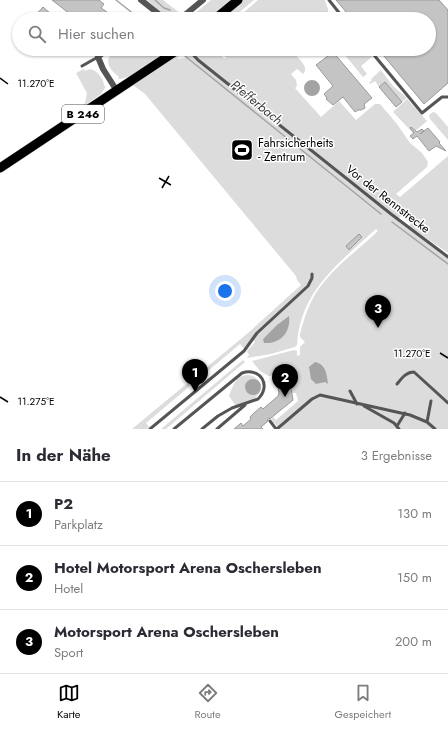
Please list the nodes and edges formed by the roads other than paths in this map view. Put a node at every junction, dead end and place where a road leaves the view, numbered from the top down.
1 (141, 0) edge
2 (202, 0) edge
3 (238, 0) edge
4 (329, 0) edge
5 (156, 12) edge
6 (188, 12) edge
7 (224, 12) edge
8 (338, 12) edge
9 (169, 56) edge
10 (194, 56) edge
11 (375, 56) edge
12 (98, 57) joint
13 (82, 66) dead end
14 (117, 91) junction
15 (448, 97) edge
16 (0, 168) edge
17 (448, 257) edge
18 (312, 274) dead end
19 (397, 384) dead end
20 (350, 391) dead end
21 (431, 401) dead end
22 (356, 403) junction
23 (448, 403) edge
24 (246, 404) junction
25 (405, 413) junction
26 (270, 421) dead end
27 (427, 422) junction
28 (398, 427) edge
29 (150, 429) edge
30 (174, 429) edge
31 (202, 429) edge
32 (217, 429) edge
33 (277, 429) edge
34 (435, 429) edge

1 - 5 street
2 - 6 street
3 - 7 main road
4 - 8 lane
9 - 14 main road, B 246
10 - 17 lane, Vor der Rennstrecke
11 - 15 lane
12 - 13 lane
12 - 14 street
14 - 16 main road, B 246
18 - 29 lane
19 - 23 lane
20 - 22 lane
21 - 27 lane
22 - 25 lane
22 - 28 lane
22 - 33 lane
24 - 30 lane
24 - 31 lane
24 - 32 lane
25 - 27 lane
25 - 28 lane
26 - 33 lane
27 - 34 lane

